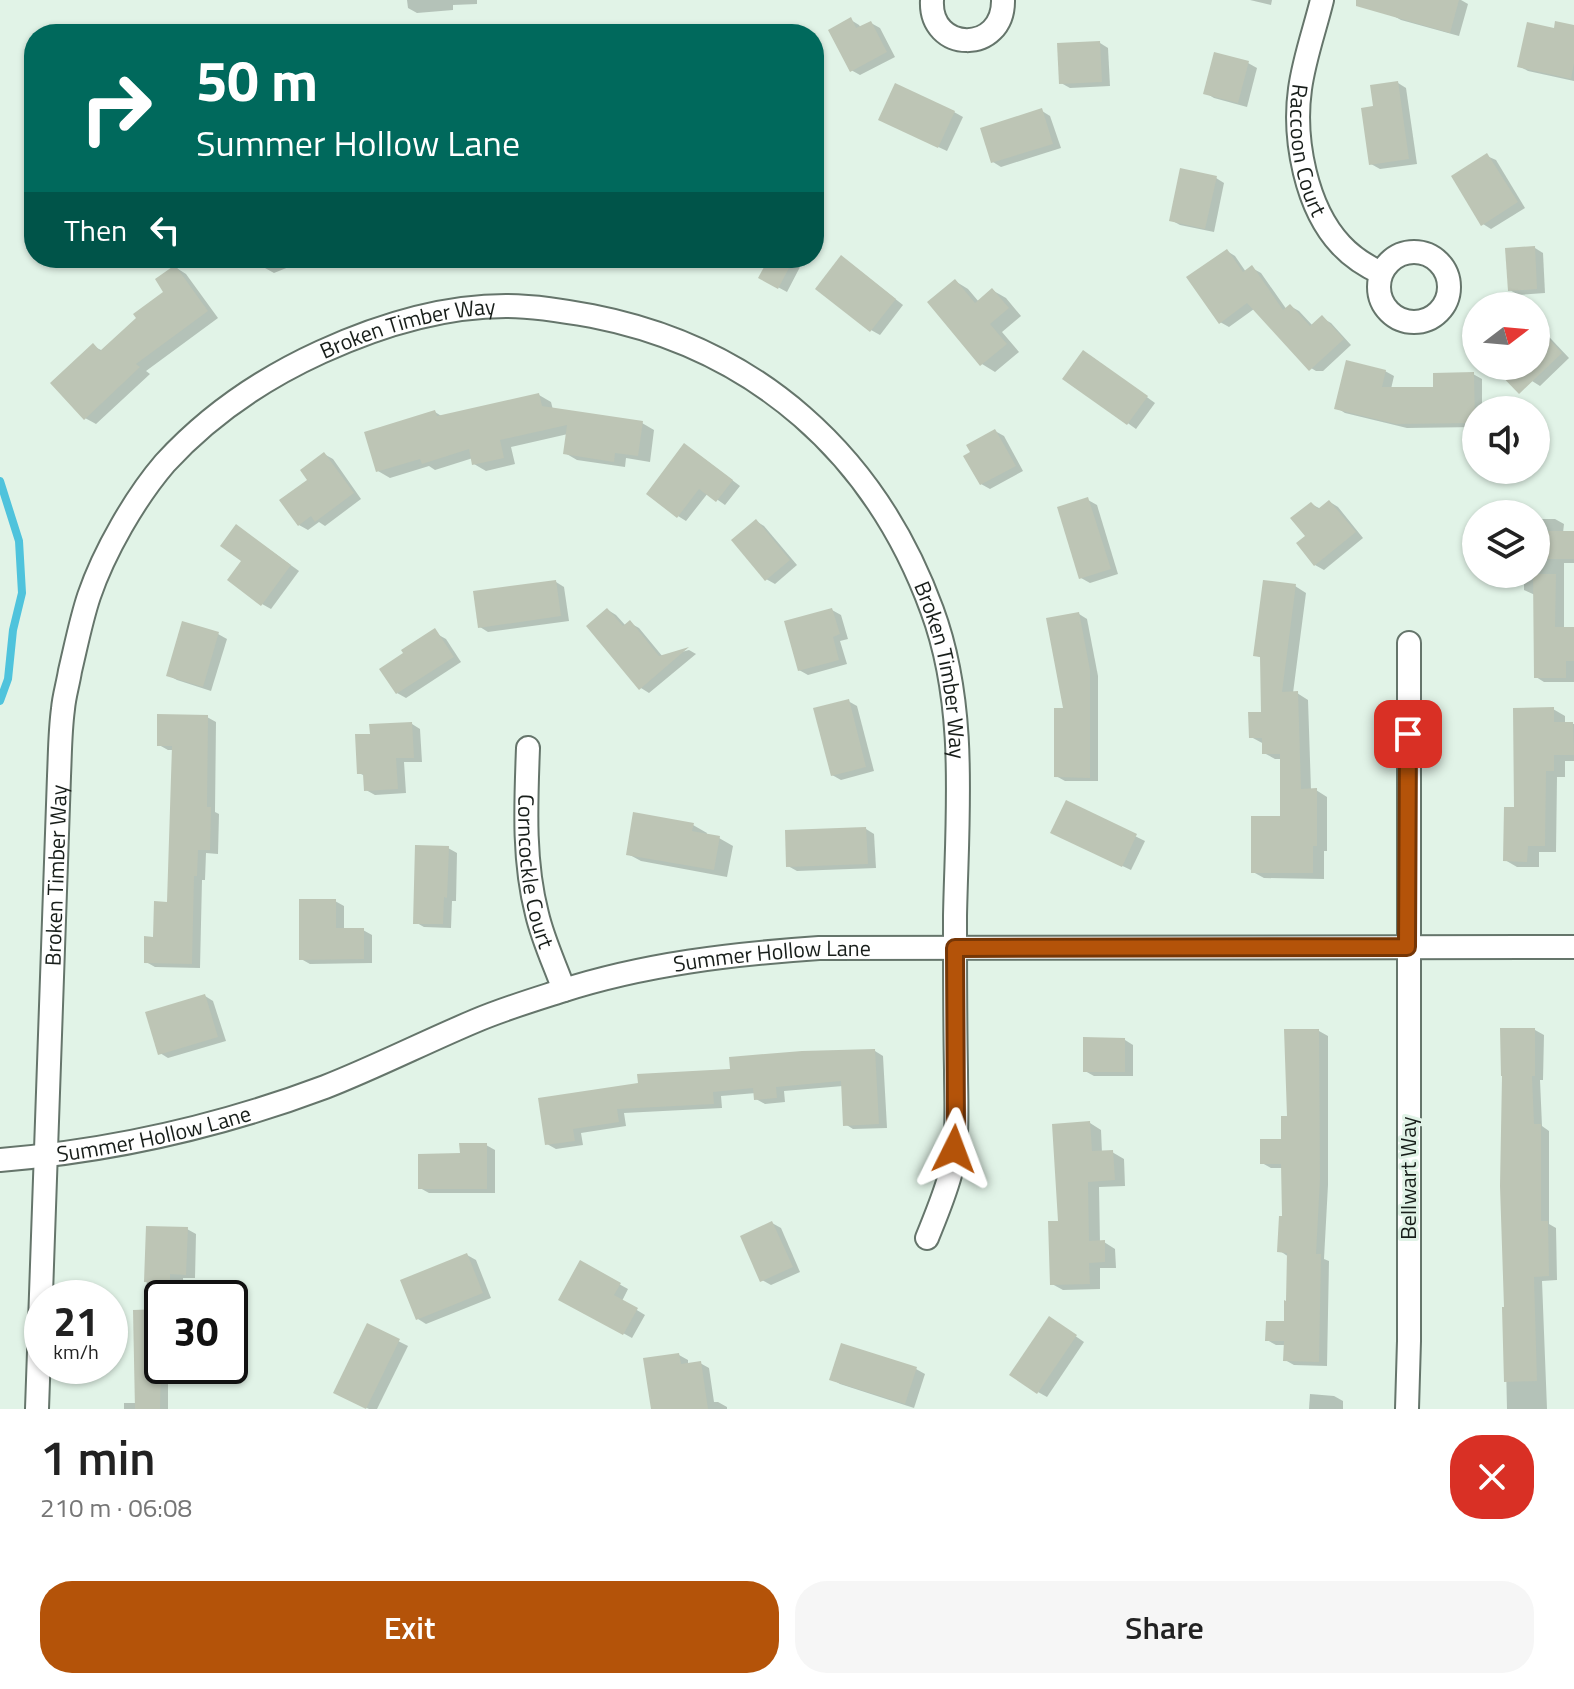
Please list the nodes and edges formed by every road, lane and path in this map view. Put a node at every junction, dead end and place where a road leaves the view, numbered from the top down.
1 (932, 0) edge
2 (1003, 0) edge
3 (1322, 0) edge
4 (1381, 273) dead end
5 (1409, 643) dead end
6 (528, 748) dead end
7 (1407, 947) junction
8 (1574, 947) edge
9 (955, 948) junction
10 (564, 990) junction
11 (47, 1156) junction
12 (0, 1160) edge
13 (927, 1238) dead end
14 (37, 1409) edge
15 (1407, 1409) edge

1 - 2 street
3 - 4 street, Raccoon Court
5 - 7 street, Bellwart Way
6 - 10 street, Corncockle Court
7 - 8 street, Summer Hollow Lane
7 - 9 street, Summer Hollow Lane
7 - 15 street, Bellwart Way
9 - 10 street, Summer Hollow Lane
9 - 11 street, Broken Timber Way
9 - 13 street, Broken Timber Way
10 - 11 street, Summer Hollow Lane
11 - 12 street, Summer Hollow Lane
11 - 14 street, Broken Timber Way

